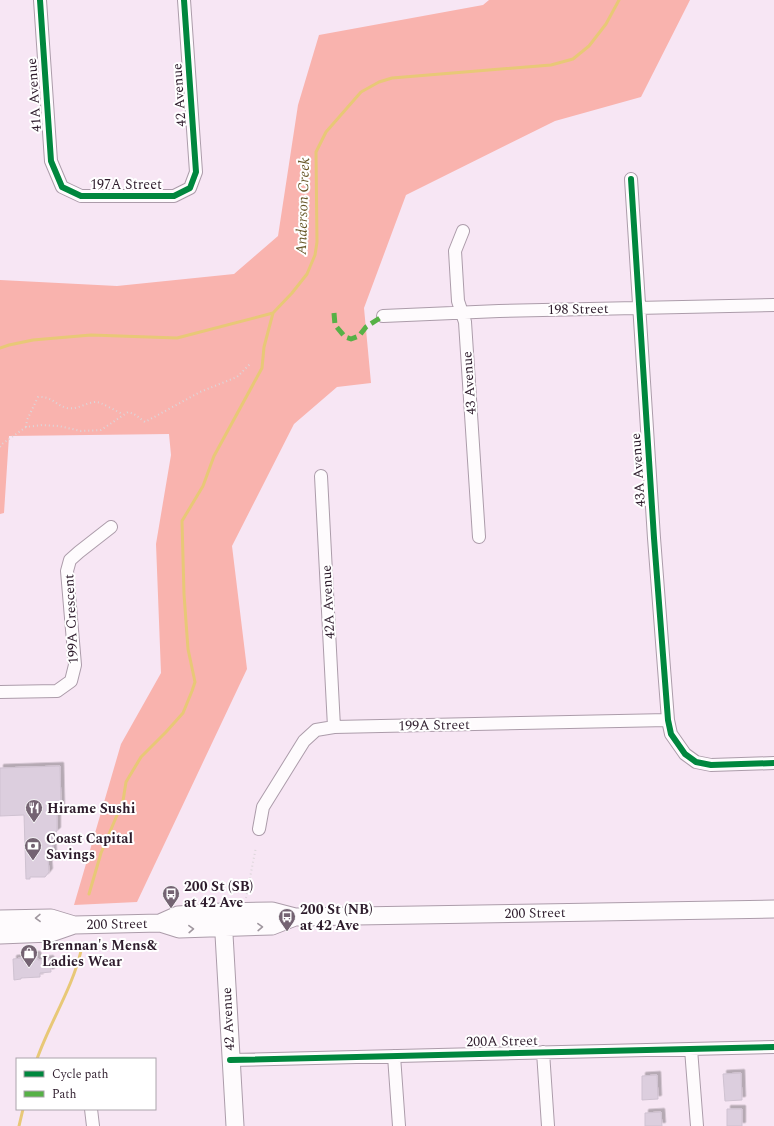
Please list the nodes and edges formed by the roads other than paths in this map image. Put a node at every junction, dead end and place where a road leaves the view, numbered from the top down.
1 (40, 0) edge
2 (184, 0) edge
3 (631, 179) dead end
4 (62, 187) joint
5 (190, 188) joint
6 (463, 231) dead end
7 (774, 305) edge
8 (639, 308) junction
9 (462, 312) junction
10 (383, 316) dead end
11 (321, 476) dead end
12 (111, 527) dead end
13 (479, 537) dead end
14 (0, 692) edge
15 (668, 720) junction
16 (334, 727) junction
17 (774, 763) edge
18 (259, 829) dead end
19 (774, 908) edge
20 (0, 919) edge
21 (223, 920) junction
22 (74, 925) junction
23 (0, 935) edge
24 (774, 1047) edge
25 (691, 1049) junction
26 (543, 1052) junction
27 (394, 1056) junction
28 (230, 1060) junction
29 (91, 1110) edge
30 (93, 1126) edge
31 (235, 1126) edge
32 (399, 1126) edge
33 (548, 1126) edge
34 (697, 1126) edge

1 - 4 street, 41A Avenue
2 - 5 street, 42 Avenue
3 - 8 street, 43A Avenue
4 - 5 street, 197A Street
6 - 9 street, 43 Avenue
7 - 8 street, 198 Street
8 - 9 street, 198 Street
8 - 15 street, 43A Avenue
9 - 10 street, 198 Street
9 - 13 street, 43 Avenue
11 - 16 street, 42A Avenue
12 - 14 street, 199A Crescent
15 - 16 street, 199A Street
15 - 17 street, 43A Avenue
16 - 18 street, 199A Street
19 - 21 main road, 200 Street
22 -> 20 main road, 200 Street
21 - 22 main road, 200 Street
21 - 28 main road, 42 Avenue
22 - 23 main road, 200 Street
24 - 25 street, 200A Street
25 - 26 street, 200A Street
25 - 34 street
26 - 27 street, 200A Street
26 - 33 street
27 - 28 street, 200A Street
27 - 32 street
28 - 31 main road, 42 Avenue
29 - 30 street

